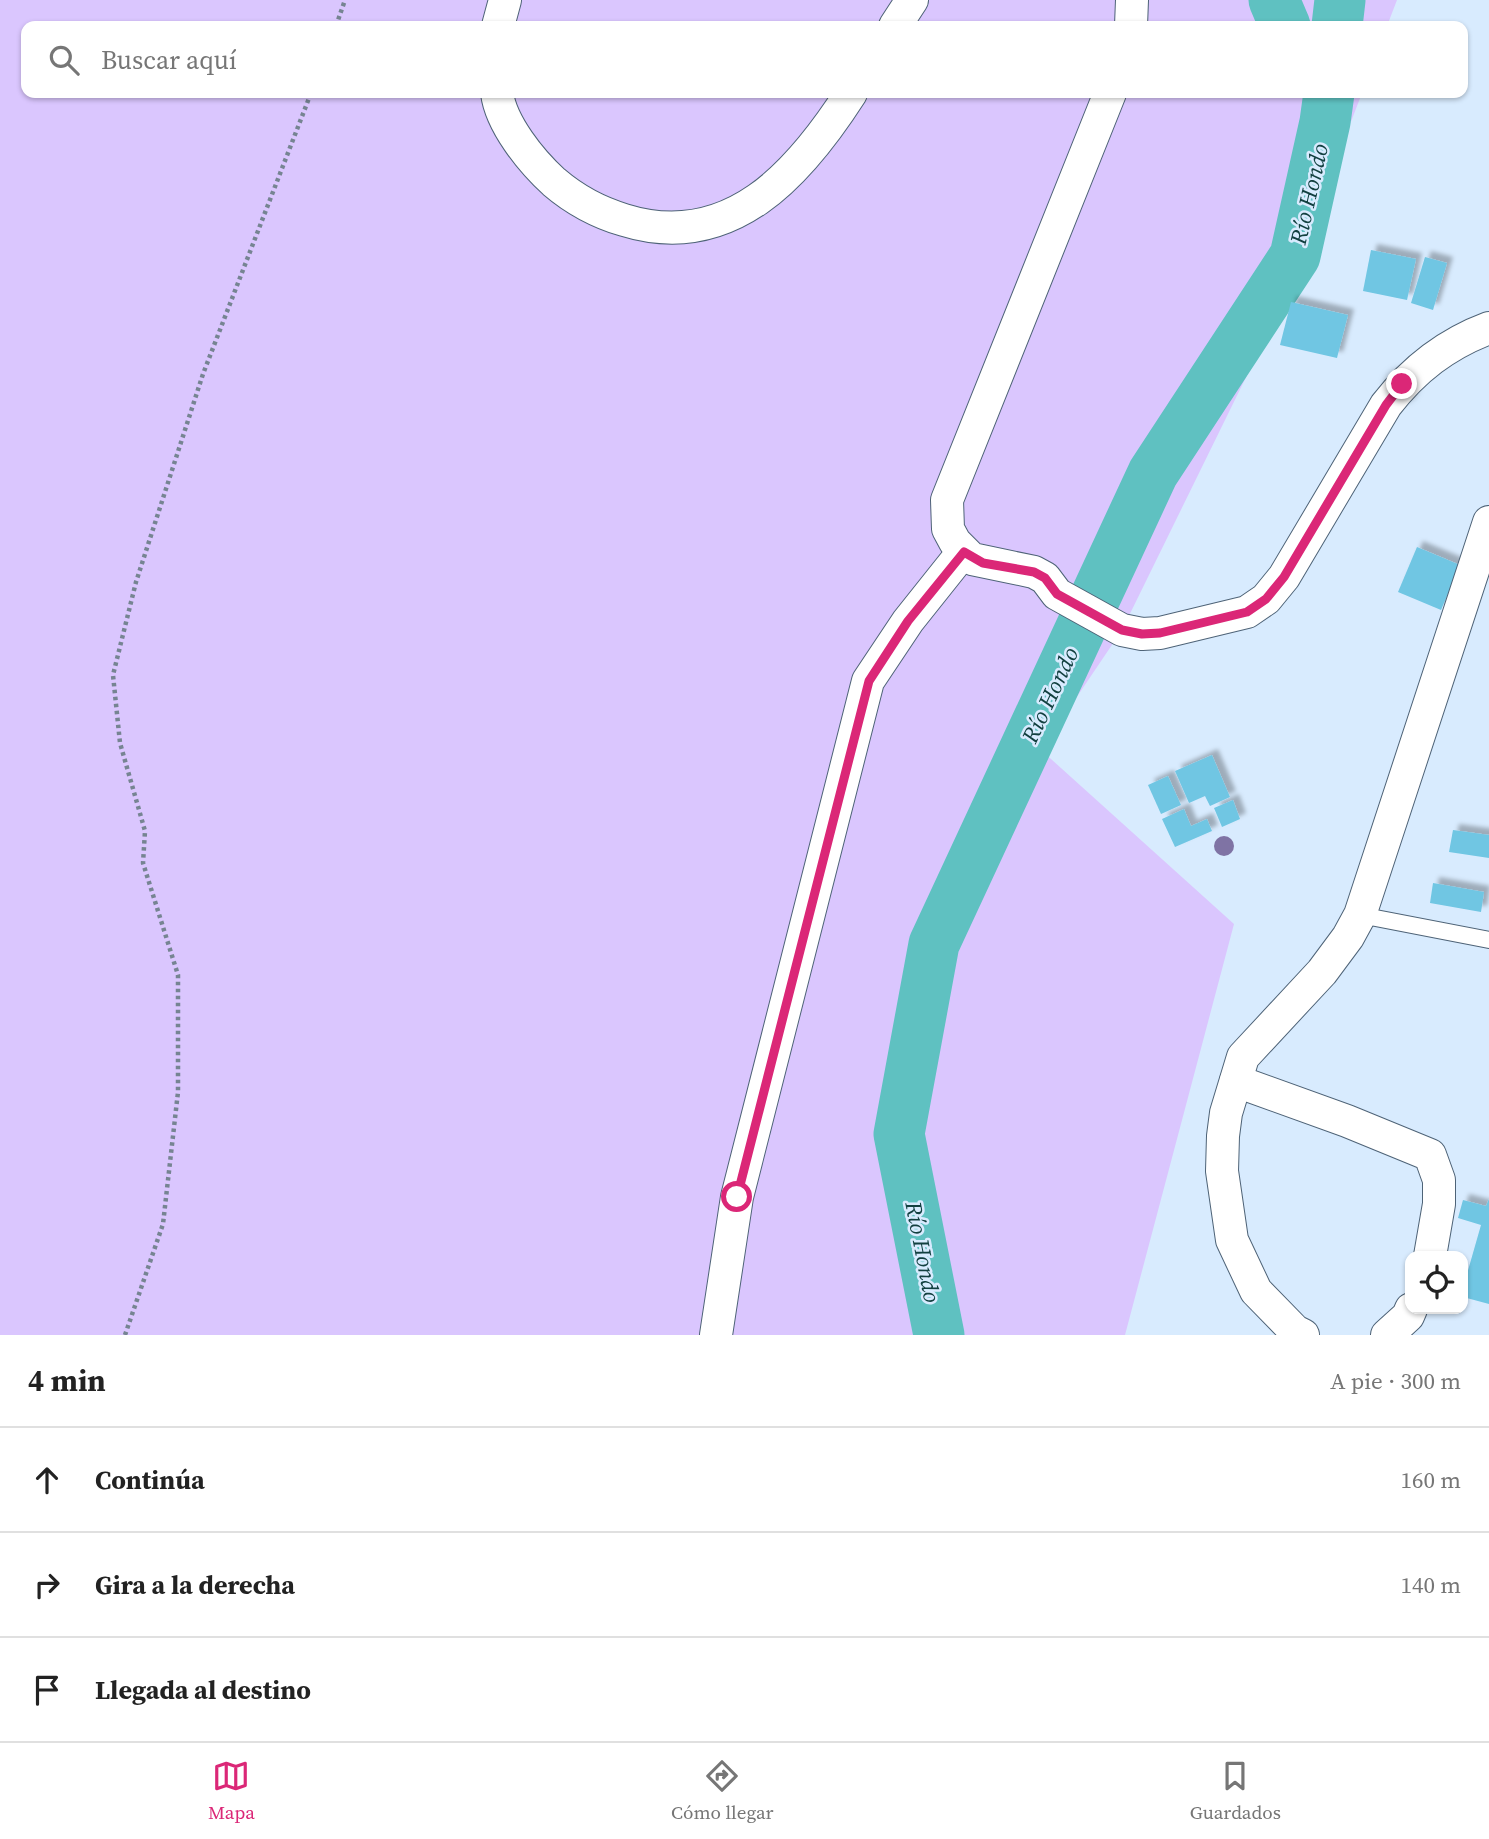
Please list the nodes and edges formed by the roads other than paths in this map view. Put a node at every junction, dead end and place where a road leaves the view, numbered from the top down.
1 (505, 0) edge
2 (912, 0) edge
3 (1132, 0) edge
4 (499, 21) edge
5 (898, 21) edge
6 (1131, 21) edge
7 (498, 98) edge
8 (847, 98) edge
9 (1108, 98) edge
10 (1489, 328) edge
11 (1489, 522) edge
12 (964, 552) junction
13 (1360, 915) junction
14 (1489, 940) edge
15 (1236, 1081) junction
16 (1431, 1251) edge
17 (1409, 1314) edge
18 (716, 1335) edge
19 (1303, 1335) edge
20 (1387, 1335) edge

1 - 4 street
2 - 5 street
3 - 6 street
7 - 8 street
9 - 12 street
10 - 12 street
11 - 13 street
12 - 18 street
13 - 14 lane
13 - 15 street
15 - 16 street
15 - 19 street
17 - 20 street

